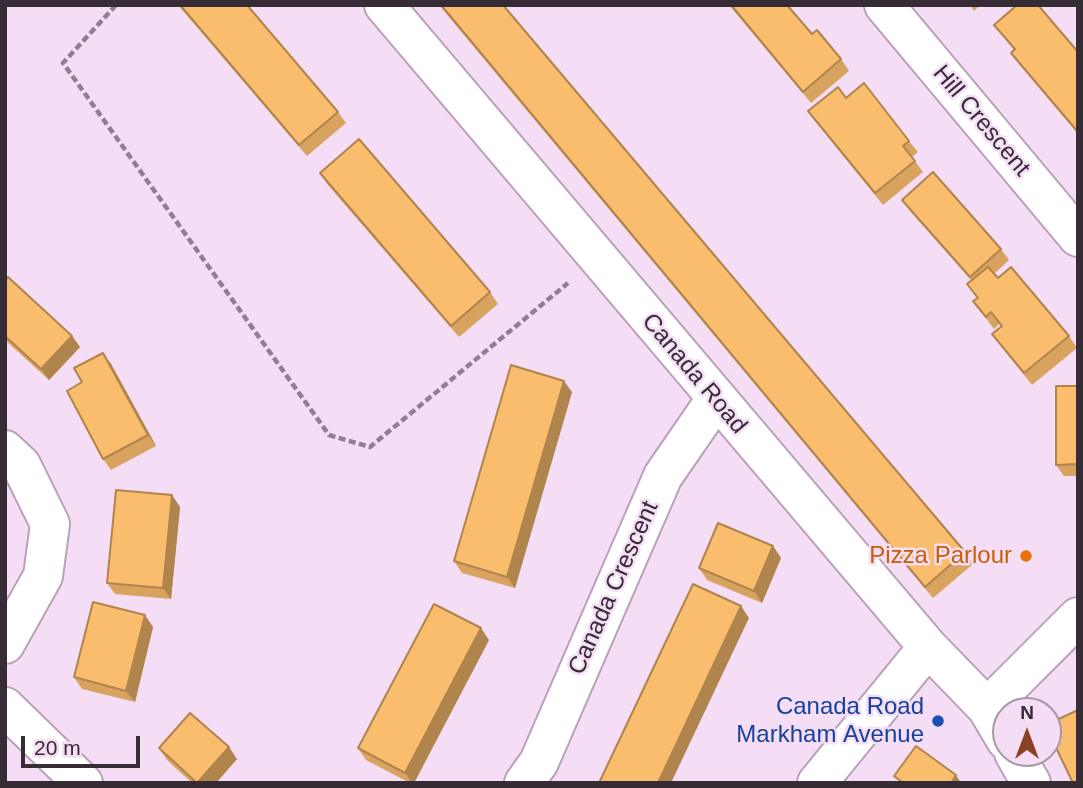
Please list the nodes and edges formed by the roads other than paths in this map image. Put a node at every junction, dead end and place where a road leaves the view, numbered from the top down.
1 (384, 5) edge
2 (884, 5) edge
3 (1078, 237) edge
4 (716, 399) junction
5 (5, 450) edge
6 (1078, 617) edge
7 (5, 643) edge
8 (928, 647) junction
9 (1017, 697) edge
10 (5, 706) edge
11 (992, 718) edge
12 (1021, 767) edge
13 (83, 783) edge
14 (524, 783) edge
15 (817, 783) edge
16 (1031, 783) edge

1 - 4 street, Canada Road
2 - 3 street, Hill Crescent
4 - 8 street, Canada Road
4 - 14 street, Canada Crescent
5 - 7 street
6 - 9 street
8 - 11 street, Canada Road
8 - 15 street
10 - 13 street
12 - 16 street

